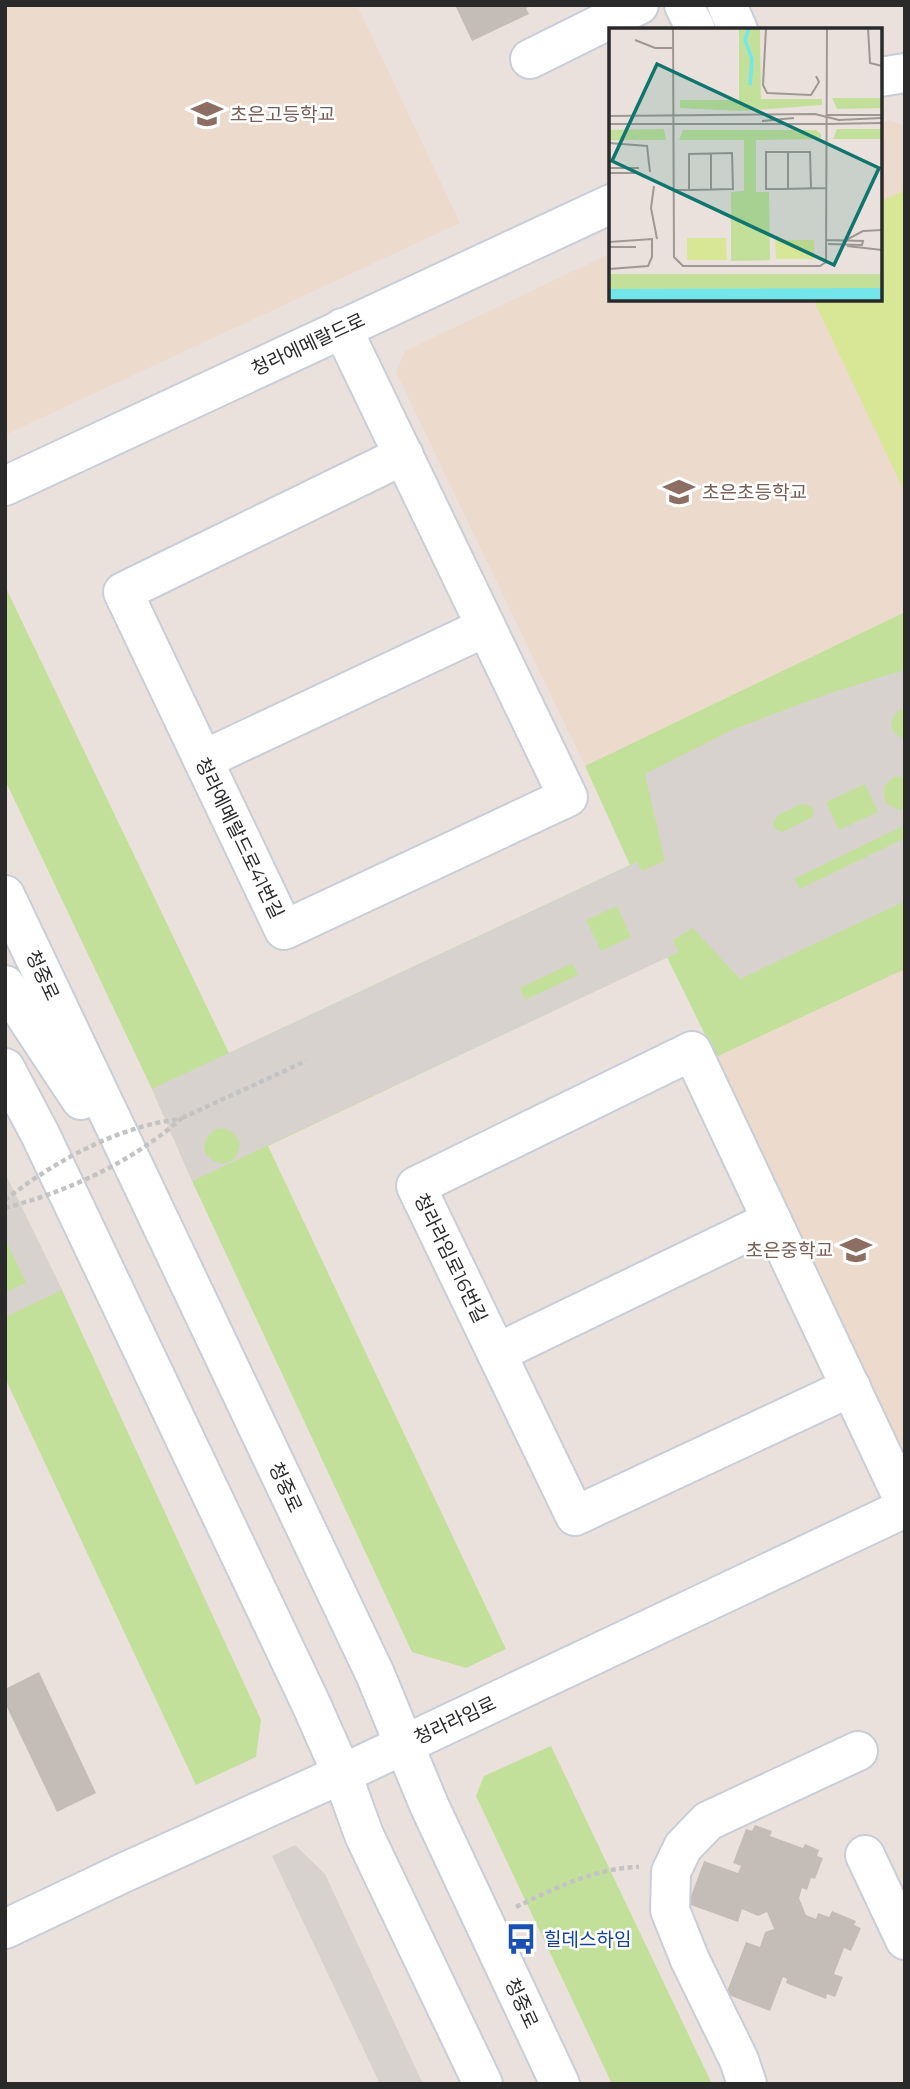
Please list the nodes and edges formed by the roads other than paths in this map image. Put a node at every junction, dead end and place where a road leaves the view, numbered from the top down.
1 (639, 5) edge
2 (684, 5) edge
3 (727, 5) edge
4 (695, 28) edge
5 (737, 28) edge
6 (530, 59) dead end
7 (905, 73) edge
8 (882, 77) edge
9 (609, 205) edge
10 (342, 328) junction
11 (404, 456) junction
12 (5, 486) edge
13 (486, 627) junction
14 (203, 760) junction
15 (5, 895) edge
16 (5, 985) edge
17 (5, 1068) edge
18 (144, 1186) junction
19 (772, 1220) junction
20 (496, 1353) junction
21 (851, 1387) junction
22 (905, 1505) edge
23 (403, 1744) junction
24 (858, 1751) dead end
25 (342, 1774) junction
26 (865, 1855) dead end
27 (5, 1929) edge
28 (905, 1940) edge
29 (483, 2084) edge
30 (560, 2084) edge
31 (747, 2084) edge

1 - 6 street
2 - 4 street
3 - 5 street
7 - 8 street
9 - 10 street, 청라에메랄드로
10 - 11 street, 청라에메랄드로41번길
10 - 12 street, 청라에메랄드로
11 - 13 street, 청라에메랄드로41번길
11 - 14 street, 청라에메랄드로41번길
13 - 14 street
13 - 14 street, 청라에메랄드로41번길
15 - 18 street, 청중로
16 - 18 street
17 - 25 street
18 - 23 street, 청중로
19 - 20 street
19 - 20 street, 청라라임로16번길
19 - 21 street, 청라라임로16번길
20 - 21 street, 청라라임로16번길
21 - 22 street, 청라라임로16번길
22 - 23 street, 청라라임로
23 - 25 street, 청라라임로
23 - 30 street, 청중로
24 - 31 street
25 - 27 street, 청라라임로
25 - 29 street
26 - 28 street

